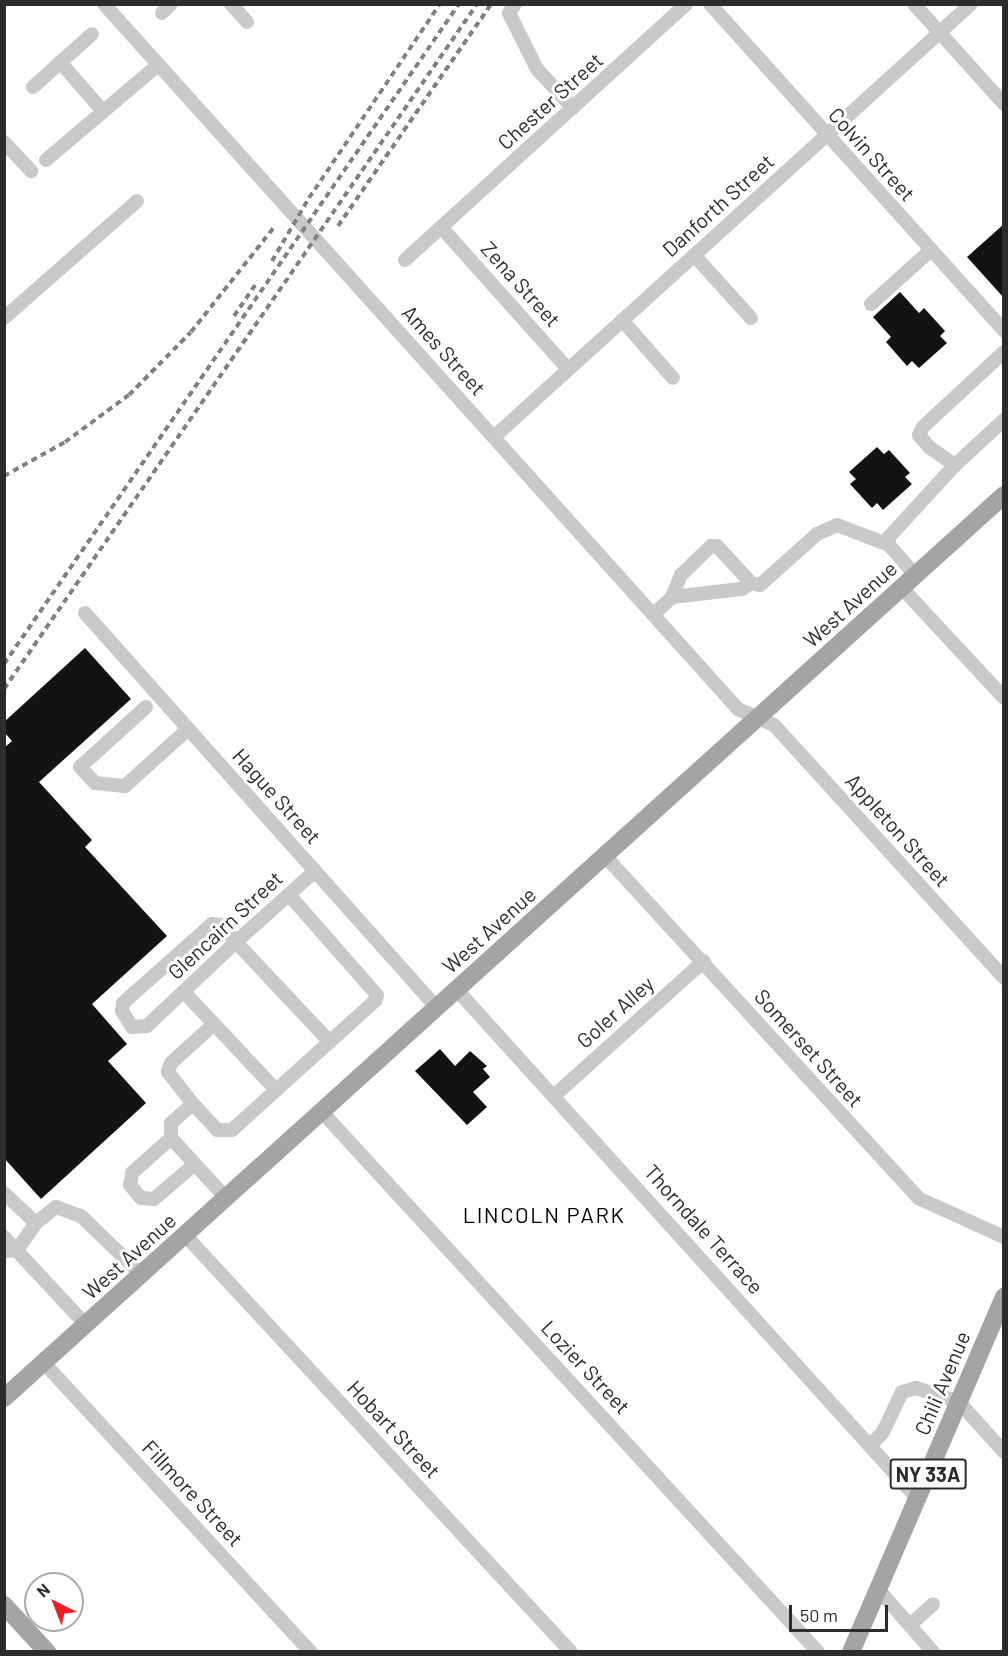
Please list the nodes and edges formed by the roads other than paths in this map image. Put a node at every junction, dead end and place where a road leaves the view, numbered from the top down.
1 (231, 4) edge
2 (515, 4) edge
3 (686, 4) edge
4 (710, 4) edge
5 (914, 4) edge
6 (971, 4) edge
7 (105, 5) edge
8 (247, 22) dead end
9 (939, 33) junction
10 (92, 34) dead end
11 (60, 62) junction
12 (158, 64) junction
13 (33, 87) dead end
14 (1004, 104) edge
15 (573, 108) junction
16 (101, 109) junction
17 (827, 135) junction
18 (4, 142) edge
19 (46, 160) dead end
20 (31, 171) dead end
21 (137, 201) dead end
22 (441, 227) junction
23 (931, 250) junction
24 (694, 255) junction
25 (405, 260) dead end
26 (871, 304) dead end
27 (5, 316) edge
28 (751, 318) dead end
29 (622, 320) junction
30 (1004, 331) edge
31 (1004, 352) edge
32 (568, 369) junction
33 (673, 378) dead end
34 (1004, 420) edge
35 (494, 437) junction
36 (955, 465) junction
37 (1004, 495) edge
38 (889, 545) junction
39 (915, 575) junction
40 (750, 583) junction
41 (902, 588) junction
42 (672, 597) junction
43 (85, 613) dead end
44 (654, 614) junction
45 (1004, 698) edge
46 (146, 707) dead end
47 (758, 718) junction
48 (188, 729) junction
49 (605, 856) junction
50 (315, 871) junction
51 (289, 894) junction
52 (236, 942) junction
53 (704, 961) junction
54 (1004, 978) edge
55 (457, 990) junction
56 (184, 992) junction
57 (437, 1008) junction
58 (213, 1024) junction
59 (330, 1042) junction
60 (276, 1090) junction
61 (555, 1095) junction
62 (193, 1104) junction
63 (322, 1112) junction
64 (171, 1138) junction
65 (195, 1164) junction
66 (4, 1193) edge
67 (226, 1198) junction
68 (36, 1223) junction
69 (186, 1235) junction
70 (4, 1237) edge
71 (1004, 1237) edge
72 (11, 1251) edge
73 (142, 1275) junction
74 (1004, 1297) edge
75 (86, 1325) junction
76 (44, 1363) junction
77 (4, 1398) edge
78 (959, 1402) junction
79 (870, 1446) junction
80 (1004, 1452) edge
81 (917, 1498) junction
82 (878, 1589) junction
83 (933, 1604) dead end
84 (4, 1605) edge
85 (910, 1625) junction
86 (47, 1652) edge
87 (311, 1652) edge
88 (571, 1652) edge
89 (818, 1652) edge
90 (851, 1652) edge
91 (933, 1652) edge

1 - 8 street
2 - 15 street
3 - 15 street, Chester Street
4 - 17 street, Colvin Street
5 - 9 street
6 - 9 street, Danforth Street
7 - 12 street, Ames Street
9 - 14 street
9 - 17 street, Danforth Street
10 - 11 street
11 - 13 street
11 - 16 street
12 - 16 street
12 - 35 street, Ames Street
15 - 22 street, Chester Street
16 - 19 street
17 - 23 street, Colvin Street
17 - 24 street, Danforth Street
18 - 20 street
21 - 27 street
22 - 25 street, Chester Street
22 - 32 street, Zena Street
23 - 26 street
23 - 30 street, Colvin Street
24 - 28 street
24 - 29 street, Danforth Street
29 - 32 street, Danforth Street
29 - 33 street
31 - 36 street
32 - 35 street, Danforth Street
34 - 36 street
35 - 44 street, Ames Street
36 - 38 street
37 - 39 main road, West Avenue
38 - 39 street
38 - 40 street
39 - 41 main road, West Avenue
40 - 42 street
40 - 42 street
41 - 45 street
41 - 47 main road, West Avenue
42 - 44 street
43 - 48 street, Hague Street
44 - 47 street, Ames Street
46 - 48 street
47 - 49 main road, West Avenue
47 - 54 street, Appleton Street
48 - 50 street, Hague Street
49 - 53 street, Somerset Street
49 - 55 main road, West Avenue
50 - 51 street, Glencairn Street
50 - 57 street, Hague Street
51 - 52 street, Glencairn Street
51 - 59 street
52 - 56 street, Glencairn Street
52 - 56 street, Glencairn Street
52 - 59 street
53 - 61 street, Goler Alley
53 - 71 street, Somerset Street
55 - 57 main road, West Avenue
55 - 61 street, Thorndale Terrace
56 - 58 street
57 - 63 main road, West Avenue
58 - 60 street
58 - 62 street
59 - 60 street
60 - 62 street
61 - 79 street, Thorndale Terrace
62 - 64 street
63 - 67 main road, West Avenue
63 - 89 street, Lozier Street
64 - 65 street
64 - 65 street
65 - 67 street
66 - 68 street
67 - 69 main road, West Avenue
68 - 72 street
68 - 73 street
69 - 73 main road, West Avenue
69 - 88 street, Hobart Street
70 - 72 street
72 - 75 street
73 - 75 main road, West Avenue
74 - 78 main road, Chili Avenue / NY 33A
75 - 76 main road, West Avenue
76 - 77 main road, West Avenue
76 - 87 street, Fillmore Street
78 - 79 street
78 - 80 street
78 - 81 main road, Chili Avenue / NY 33A
79 - 81 street, Thorndale Terrace
81 - 82 main road, Chili Avenue / NY 33A
82 - 85 street
82 - 90 main road, Chili Avenue / NY 33A
83 - 85 street
84 - 86 main road
85 - 91 street

